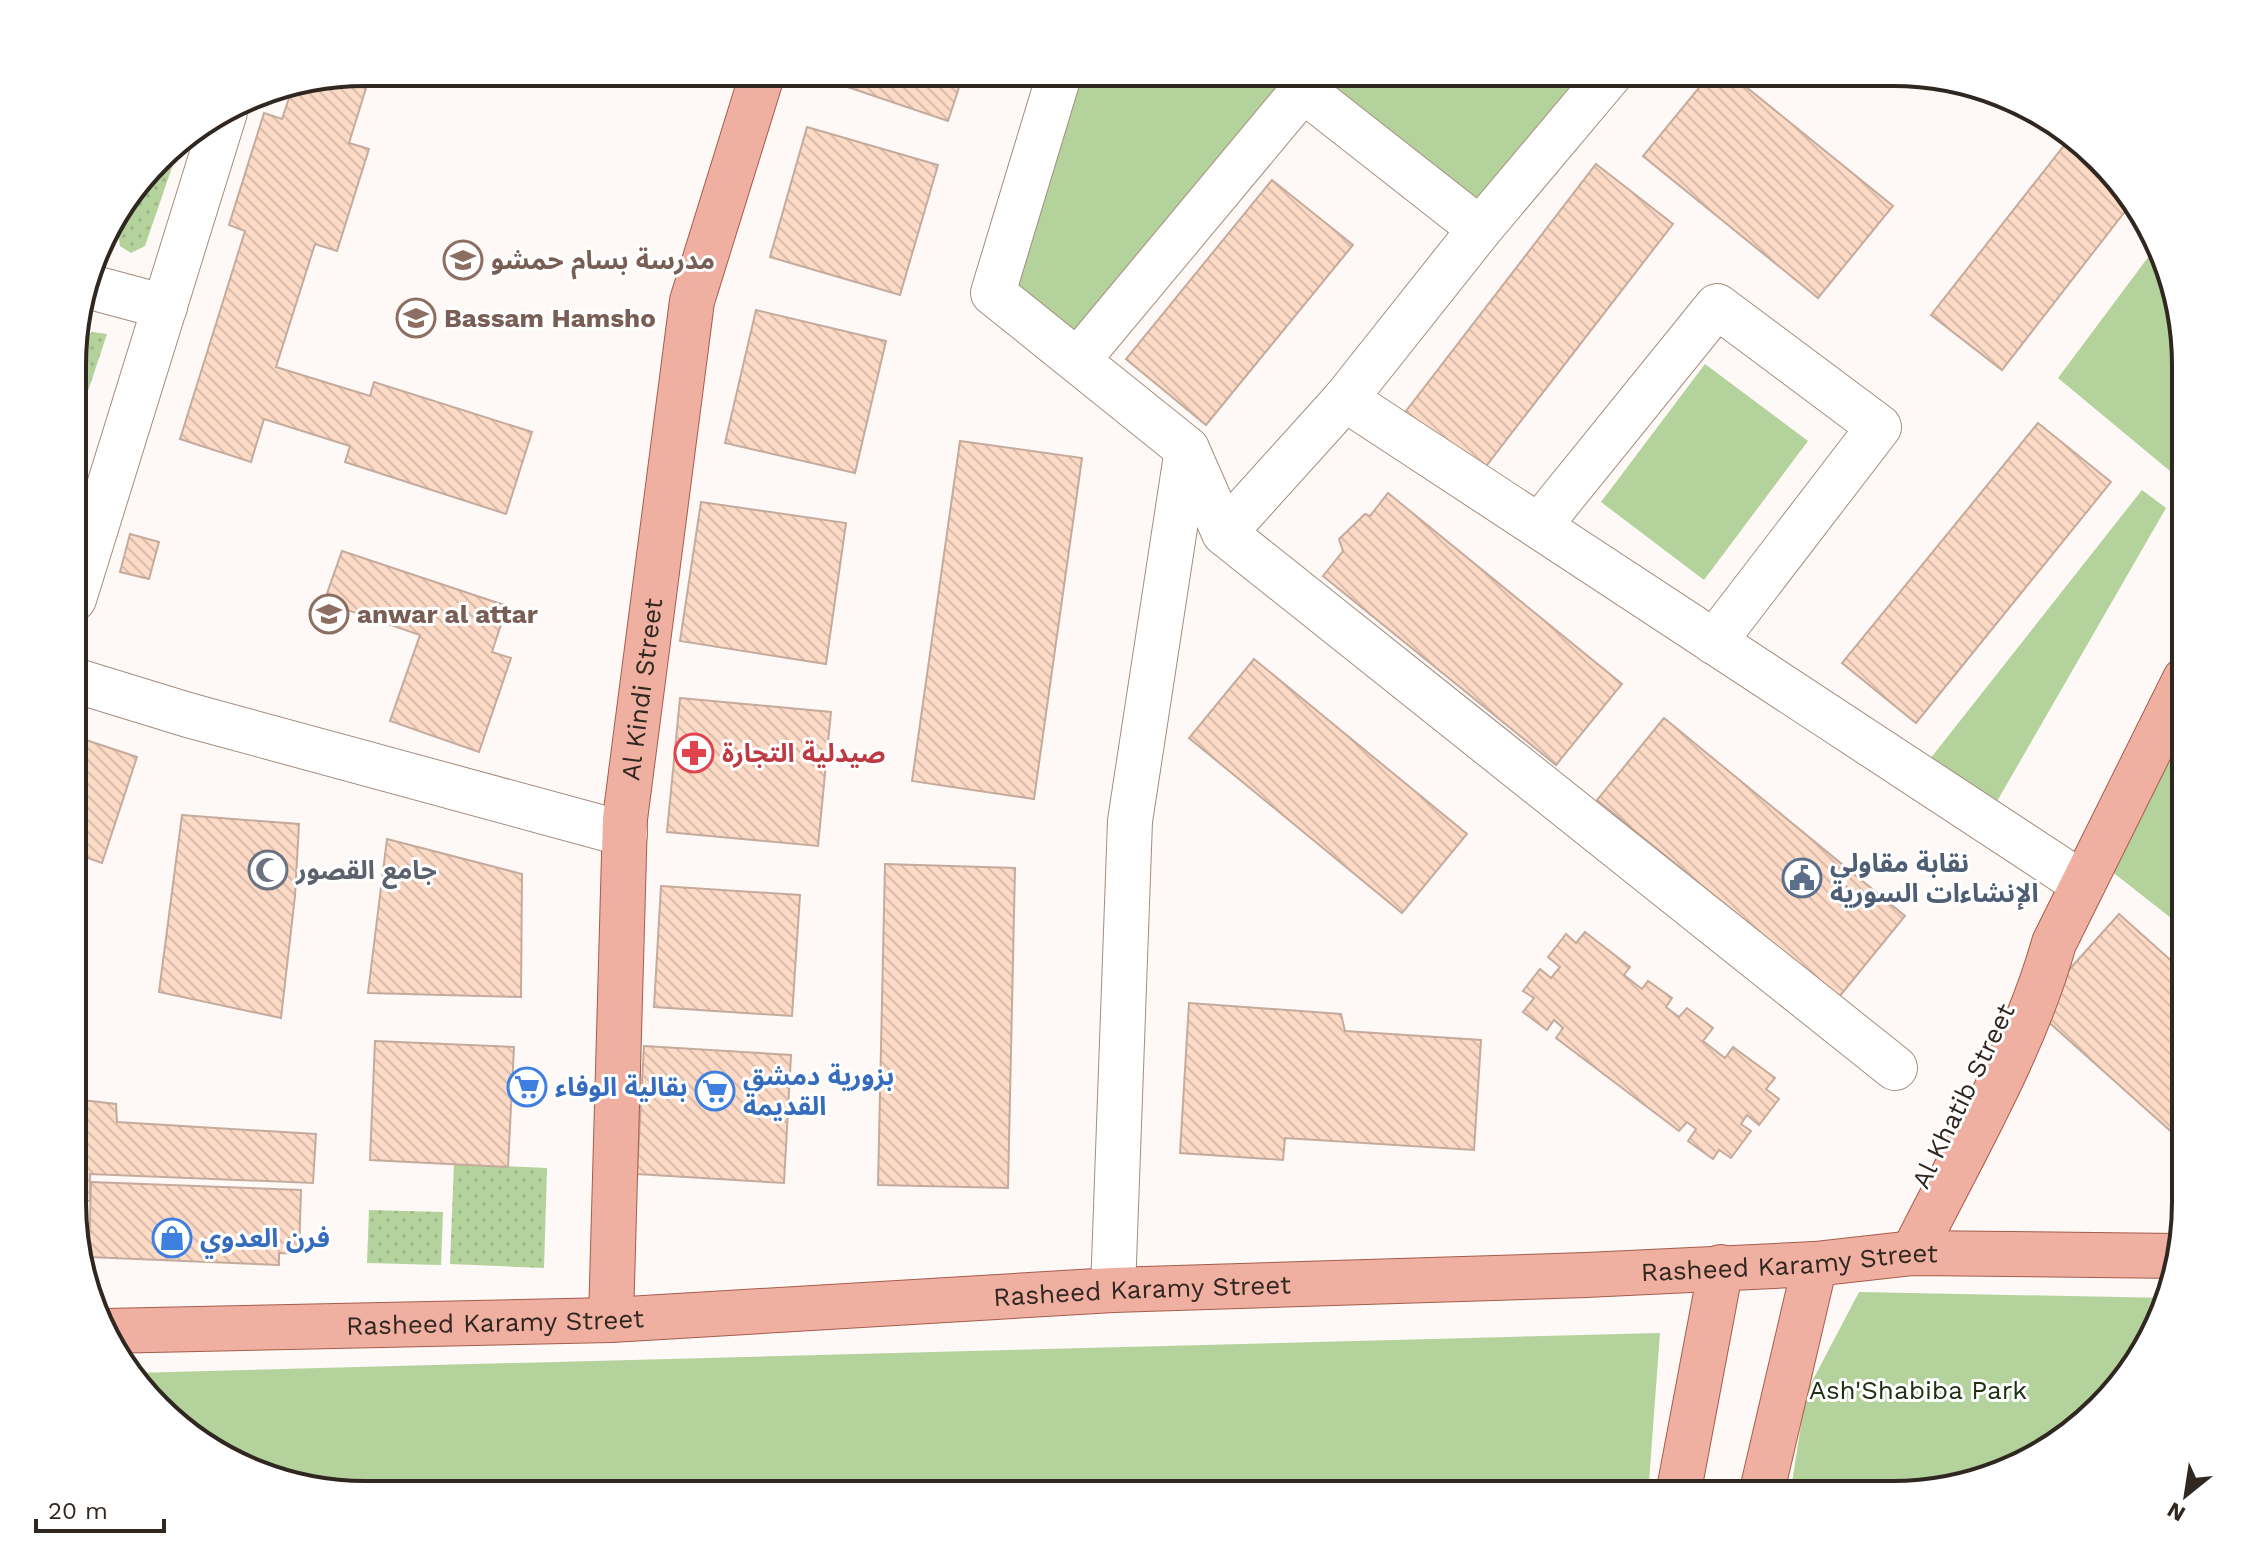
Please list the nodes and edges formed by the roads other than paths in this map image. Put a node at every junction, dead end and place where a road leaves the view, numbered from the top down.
1 (758, 87) edge
2 (1055, 87) edge
3 (1599, 87) edge
4 (220, 127) edge
5 (1480, 229) junction
6 (97, 289) edge
7 (165, 307) junction
8 (1078, 360) junction
9 (1345, 399) junction
10 (1187, 449) junction
11 (1539, 526) junction
12 (1224, 533) junction
13 (86, 560) edge
14 (1714, 642) junction
15 (86, 684) edge
16 (2171, 707) edge
17 (625, 834) junction
18 (2083, 884) junction
19 (1895, 1068) dead end
20 (1899, 1255) junction
21 (2166, 1256) edge
22 (1815, 1264) junction
23 (1721, 1267) junction
24 (1113, 1290) junction
25 (611, 1320) junction
26 (118, 1331) edge
27 (1681, 1481) edge
28 (1764, 1481) edge

1 - 17 main road, Al Kindi Street
2 - 8 street
3 - 5 street
4 - 7 street
5 - 8 street
5 - 9 street
6 - 7 street
7 - 13 street
8 - 10 street
9 - 11 street
9 - 12 street
10 - 12 street
10 - 24 street
11 - 14 street
11 - 14 street
12 - 19 street
14 - 18 street
15 - 17 street
16 - 18 main road, Al Khatib Street
17 - 25 main road, Al Kindi Street
18 - 20 main road, Al Khatib Street
20 - 21 main road, Rasheed Karamy Street
20 - 22 main road, Rasheed Karamy Street
22 - 23 main road, Rasheed Karamy Street
22 - 28 main road
23 - 24 main road, Rasheed Karamy Street
23 - 27 main road
24 - 25 main road, Rasheed Karamy Street
25 - 26 main road, Rasheed Karamy Street

